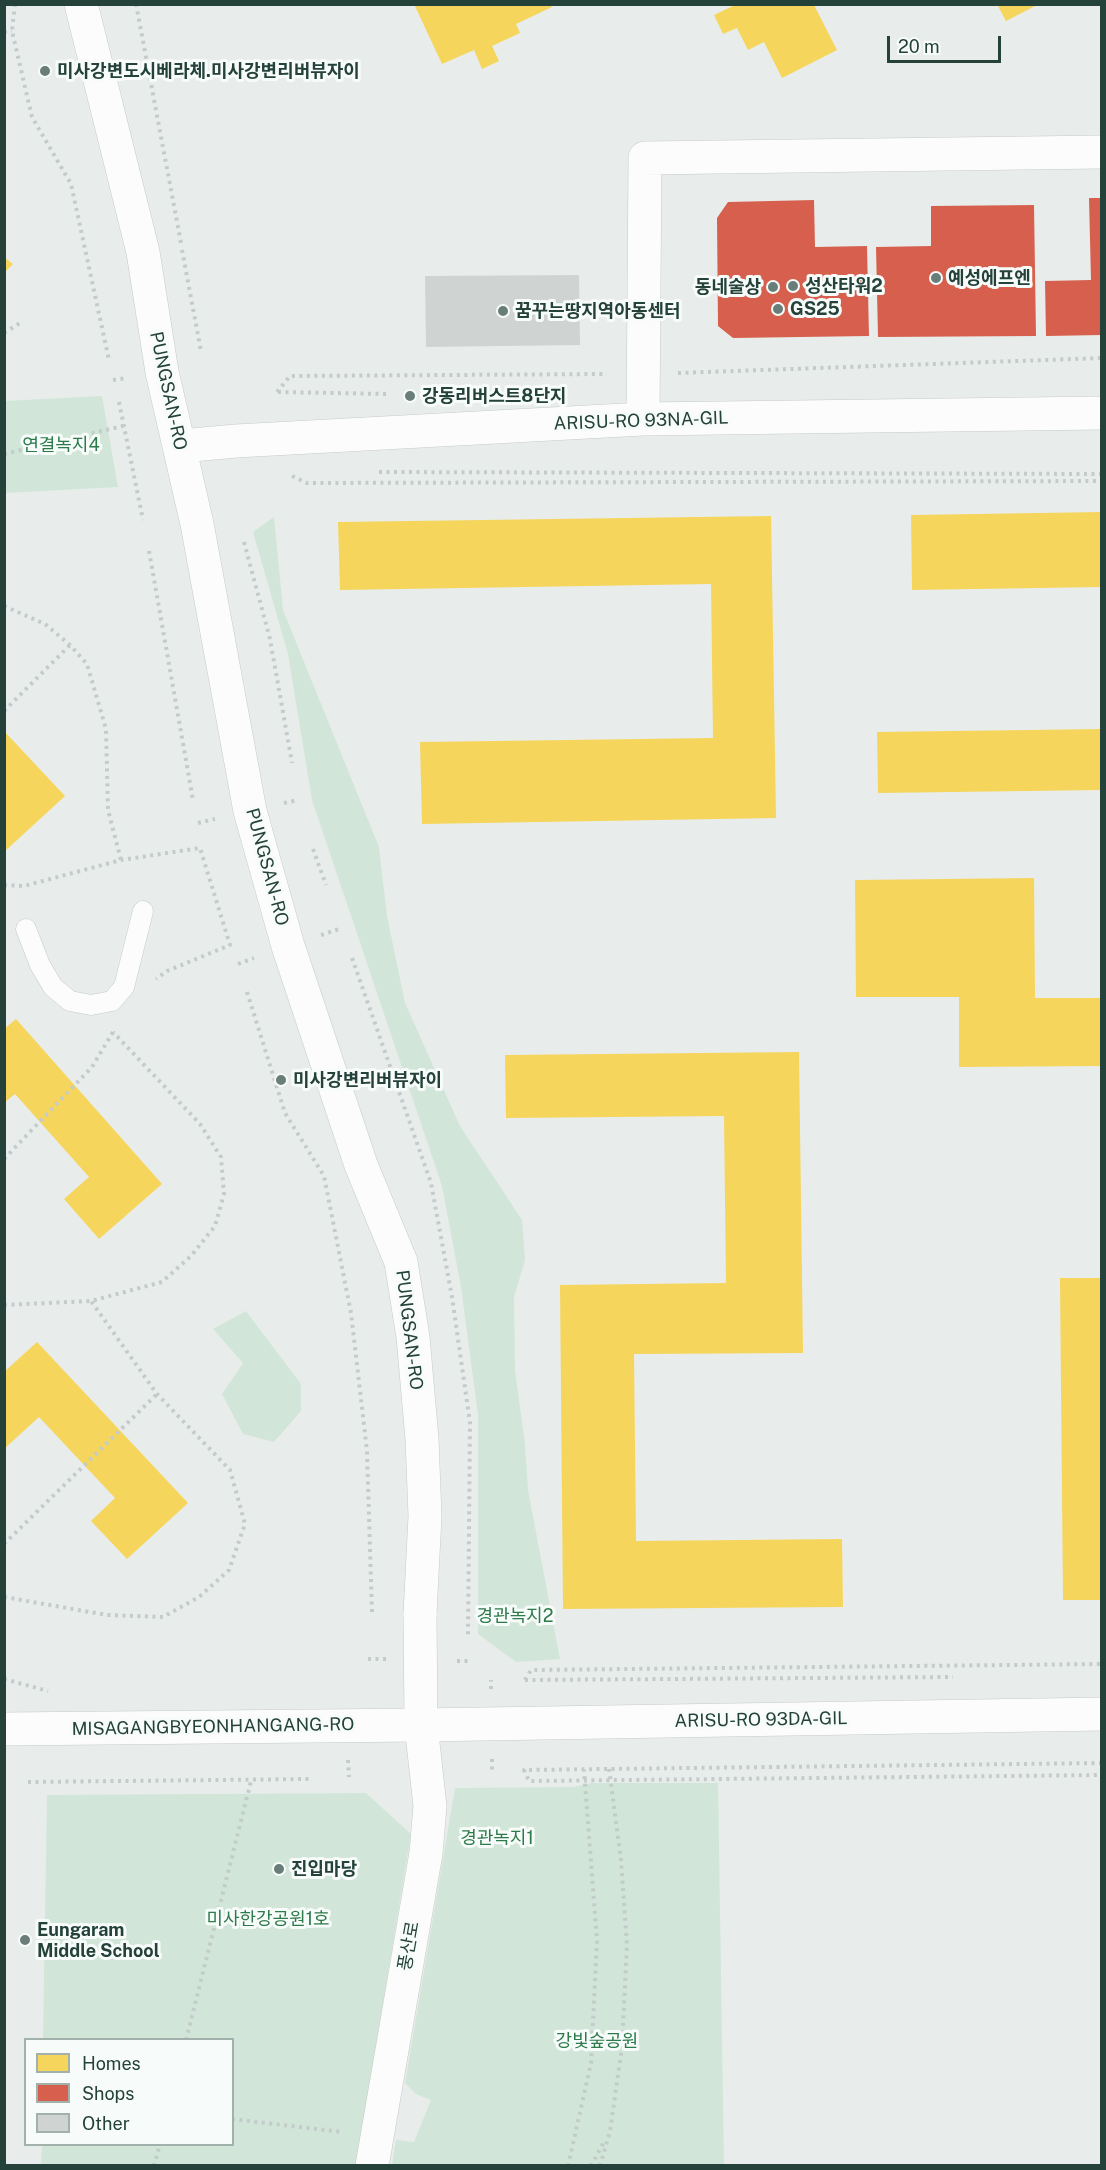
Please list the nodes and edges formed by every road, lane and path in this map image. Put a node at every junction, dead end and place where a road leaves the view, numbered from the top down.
1 (15, 4) edge
2 (81, 4) edge
3 (136, 4) edge
4 (12, 31) junction
5 (4, 32) edge
6 (1101, 152) edge
7 (20, 323) dead end
8 (4, 333) edge
9 (201, 351) dead end
10 (1101, 358) edge
11 (109, 360) dead end
12 (643, 374) junction
13 (277, 392) dead end
14 (118, 402) dead end
15 (1101, 413) edge
16 (643, 419) junction
17 (123, 426) junction
18 (181, 447) junction
19 (4, 454) edge
20 (295, 472) dead end
21 (373, 472) dead end
22 (1101, 474) edge
23 (1101, 481) edge
24 (143, 520) dead end
25 (244, 542) dead end
26 (149, 551) dead end
27 (4, 606) edge
28 (70, 645) junction
29 (4, 711) edge
30 (292, 763) dead end
31 (194, 800) dead end
32 (313, 849) dead end
33 (121, 860) junction
34 (4, 885) edge
35 (326, 885) dead end
36 (142, 911) dead end
37 (26, 929) dead end
38 (150, 983) dead end
39 (248, 992) dead end
40 (118, 1023) dead end
41 (113, 1032) junction
42 (4, 1159) edge
43 (91, 1301) junction
44 (4, 1305) edge
45 (157, 1394) junction
46 (4, 1544) edge
47 (4, 1597) edge
48 (372, 1613) dead end
49 (1101, 1664) edge
50 (962, 1677) dead end
51 (1101, 1714) edge
52 (421, 1725) junction
53 (4, 1729) edge
54 (1101, 1763) edge
55 (609, 1769) junction
56 (584, 1770) junction
57 (1101, 1774) edge
58 (584, 1778) junction
59 (309, 1779) dead end
60 (610, 1779) junction
61 (251, 1780) junction
62 (28, 1782) dead end
63 (186, 2038) edge
64 (234, 2119) edge
65 (349, 2133) dead end
66 (609, 2134) junction
67 (160, 2146) edge
68 (154, 2166) edge
69 (372, 2166) edge
70 (568, 2166) edge
71 (591, 2166) edge
72 (600, 2166) edge

1 - 4 path
2 - 18 street, PUNGSAN-RO
3 - 9 path
4 - 5 path
4 - 11 path
6 - 12 street
7 - 8 path
10 - 12 path
12 - 13 path
12 - 16 street
14 - 17 path
15 - 16 street, ARISU-RO 93NA-GIL
16 - 18 street, ARISU-RO 93NA-GIL
17 - 19 path
17 - 24 path
18 - 52 street, PUNGSAN-RO
20 - 23 path
21 - 22 path
25 - 30 path
26 - 31 path
27 - 28 path
28 - 29 path
28 - 33 path
32 - 35 path
33 - 34 path
33 - 38 path
36 - 37 lane
39 - 48 path
40 - 41 path
41 - 42 path
41 - 43 path
43 - 44 path
43 - 45 path
45 - 46 path
45 - 47 path
49 - 50 path
51 - 52 street, ARISU-RO 93DA-GIL
52 - 53 street, MISAGANGBYEONHANGANG-RO
52 - 69 street, 풍산로
54 - 55 path
55 - 56 path
55 - 60 path
56 - 58 path
56 - 58 path
57 - 60 path
58 - 60 path
58 - 70 path
59 - 61 path
60 - 66 path
61 - 62 path
61 - 63 path
64 - 65 path
66 - 71 path
66 - 72 path
67 - 68 path

